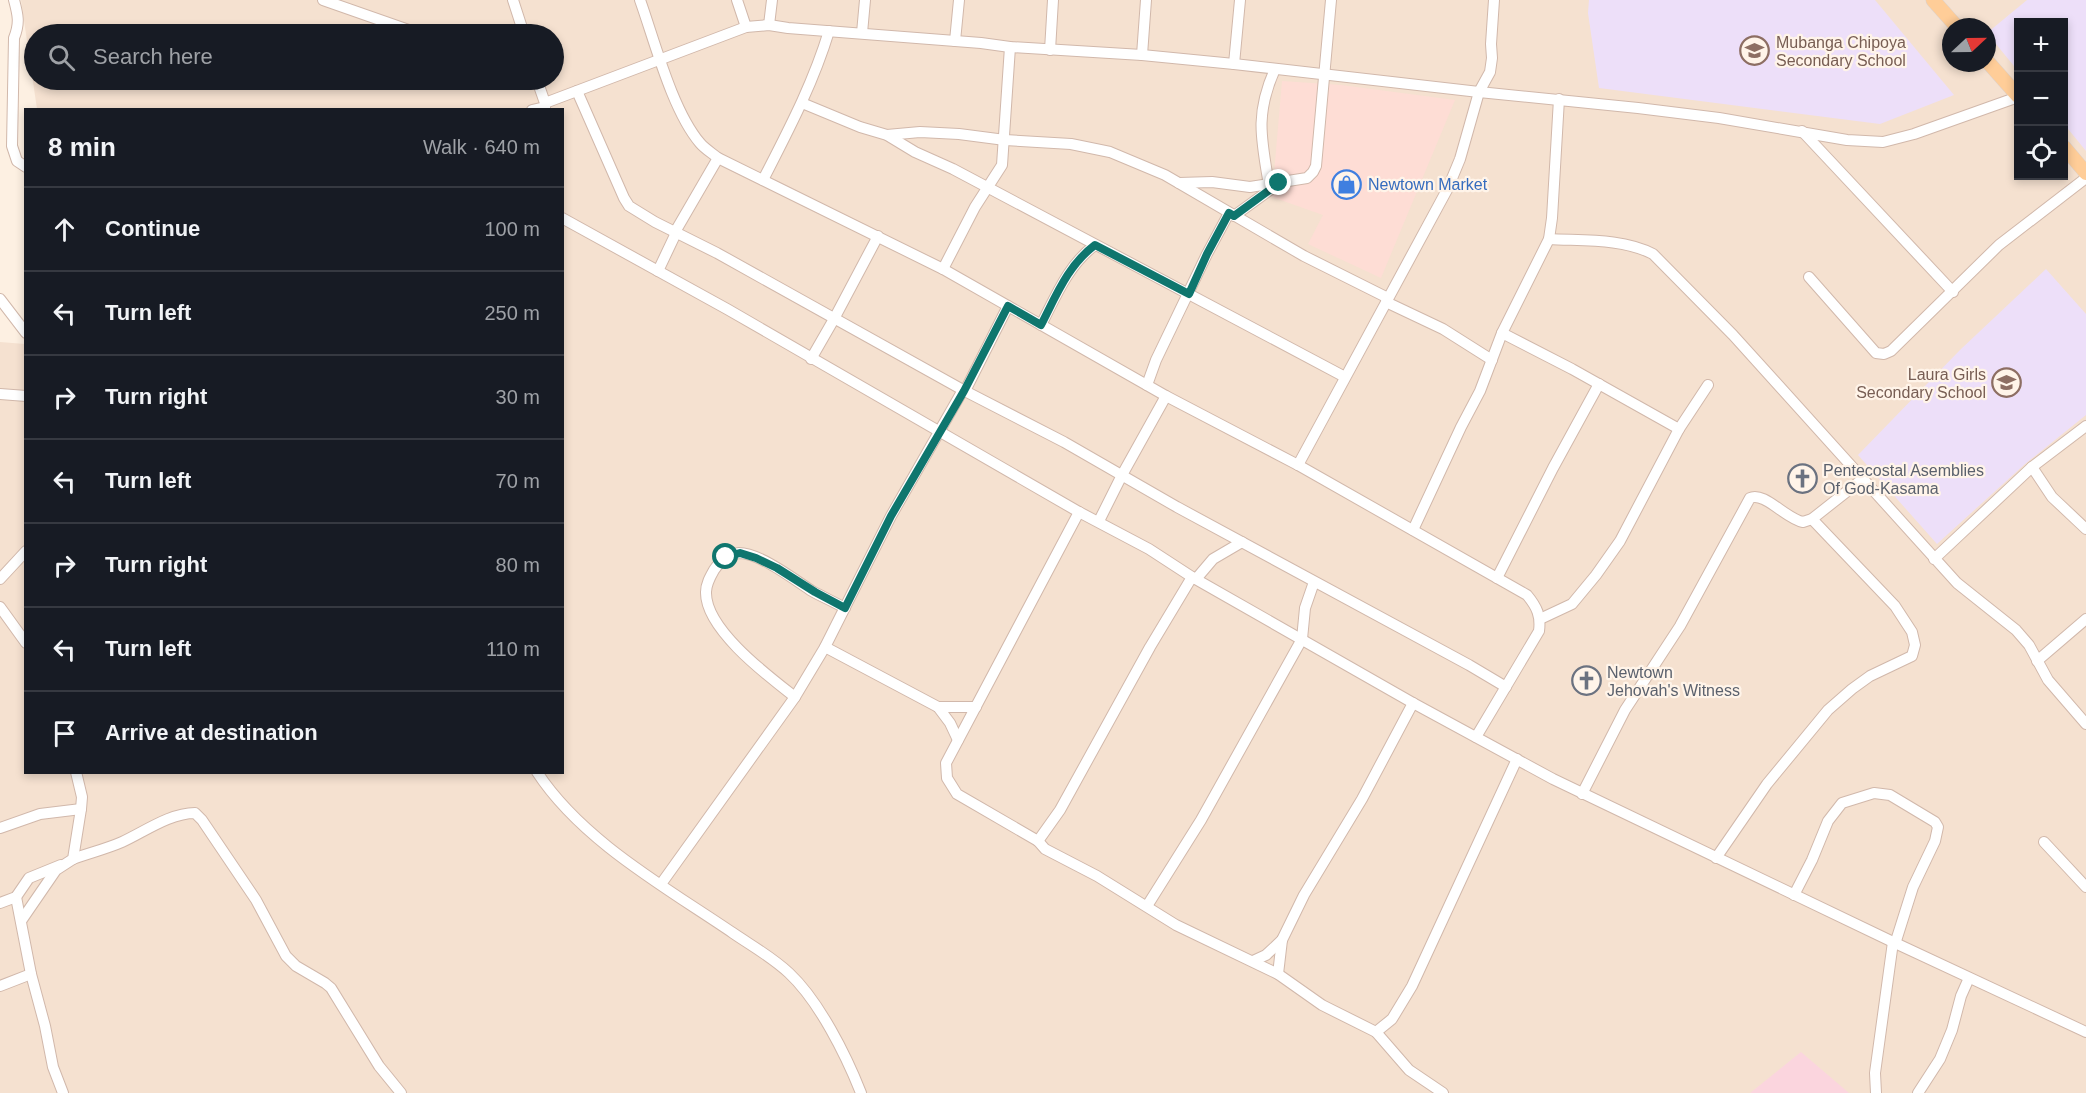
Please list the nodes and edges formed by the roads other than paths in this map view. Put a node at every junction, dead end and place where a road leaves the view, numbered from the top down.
1 (14, 0) edge
2 (323, 0) edge
3 (513, 0) edge
4 (640, 0) edge
5 (737, 0) edge
6 (772, 0) edge
7 (865, 0) edge
8 (959, 0) edge
9 (1053, 0) edge
10 (1146, 0) edge
11 (1240, 0) edge
12 (1332, 0) edge
13 (1494, 0) edge
14 (1933, 0) edge
15 (1949, 18) edge
16 (391, 24) edge
17 (521, 24) edge
18 (769, 25) junction
19 (746, 27) junction
20 (829, 31) junction
21 (862, 33) junction
22 (955, 41) junction
23 (1010, 47) junction
24 (1050, 50) junction
25 (1142, 55) junction
26 (661, 59) junction
27 (1234, 64) junction
28 (1275, 69) junction
29 (1996, 70) edge
30 (1325, 74) junction
31 (540, 90) edge
32 (2014, 91) edge
33 (577, 92) junction
34 (1479, 92) junction
35 (1559, 99) junction
36 (2014, 99) edge
37 (802, 103) junction
38 (545, 107) edge
39 (1802, 131) junction
40 (887, 135) junction
41 (1005, 140) junction
42 (2068, 152) edge
43 (718, 158) junction
44 (24, 166) edge
45 (2086, 173) edge
46 (2086, 178) edge
47 (763, 180) junction
48 (1179, 183) junction
49 (1274, 184) junction
50 (987, 188) junction
51 (1232, 214) junction
52 (564, 219) edge
53 (676, 232) junction
54 (878, 236) junction
55 (1549, 239) junction
56 (1095, 245) junction
57 (943, 270) junction
58 (658, 271) junction
59 (1809, 277) dead end
60 (1953, 292) junction
61 (1189, 294) junction
62 (0, 299) edge
63 (1387, 300) junction
64 (1008, 306) junction
65 (834, 319) junction
66 (1041, 325) junction
67 (24, 330) edge
68 (1502, 333) junction
69 (811, 358) junction
70 (1492, 360) junction
71 (1345, 377) junction
72 (1599, 384) junction
73 (1148, 385) junction
74 (1708, 385) dead end
75 (964, 391) junction
76 (0, 394) edge
77 (24, 396) edge
78 (1166, 396) junction
79 (2086, 426) edge
80 (1679, 429) junction
81 (940, 432) junction
82 (1298, 465) junction
83 (2032, 467) junction
84 (1122, 475) junction
85 (1864, 478) junction
86 (1079, 513) junction
87 (1812, 519) junction
88 (1099, 521) junction
89 (2086, 529) edge
90 (1413, 530) junction
91 (1242, 542) junction
92 (24, 553) edge
93 (1934, 559) junction
94 (1194, 578) junction
95 (1497, 578) junction
96 (0, 579) edge
97 (1314, 582) junction
98 (0, 607) edge
99 (845, 608) junction
100 (1540, 619) junction
101 (2086, 619) edge
102 (1302, 639) junction
103 (24, 640) edge
104 (825, 647) junction
105 (2037, 661) junction
106 (1506, 687) junction
107 (795, 698) junction
108 (1413, 703) junction
109 (938, 707) junction
110 (976, 707) junction
111 (2086, 724) edge
112 (1476, 737) junction
113 (958, 740) junction
114 (1517, 759) junction
115 (76, 774) edge
116 (539, 774) edge
117 (1582, 794) junction
118 (81, 808) junction
119 (0, 828) edge
120 (1038, 841) junction
121 (2044, 842) dead end
122 (1716, 858) junction
123 (68, 862) junction
124 (661, 884) junction
125 (2086, 887) edge
126 (1794, 895) junction
127 (16, 897) junction
128 (0, 903) edge
129 (1147, 906) junction
130 (21, 921) junction
131 (1282, 940) junction
132 (1894, 943) junction
133 (1253, 961) junction
134 (31, 974) junction
135 (1278, 974) junction
136 (1969, 978) junction
137 (0, 986) edge
138 (1392, 1019) junction
139 (1376, 1032) junction
140 (2086, 1032) edge
141 (1389, 1046) junction
142 (63, 1093) edge
143 (401, 1093) edge
144 (861, 1093) edge
145 (1443, 1093) edge
146 (1876, 1093) edge
147 (1918, 1093) edge

1 - 44 street
2 - 16 street
3 - 17 street
4 - 26 street
5 - 19 street
6 - 18 street
7 - 21 street
8 - 22 street
9 - 24 street
10 - 25 street
11 - 27 street
12 - 30 street
13 - 34 street
14 - 15 main road
18 - 19 street
18 - 20 street
19 - 26 street
20 - 21 street
20 - 37 street
21 - 22 street
22 - 23 street
23 - 24 street
23 - 41 street
24 - 25 street
25 - 27 street
26 - 33 street
26 - 43 street
27 - 28 street
28 - 30 street
28 - 49 street
29 - 32 main road
30 - 34 street
30 - 49 street
31 - 38 street
33 - 38 street
33 - 53 street
34 - 35 street
34 - 63 street
35 - 39 street
35 - 55 street
36 - 39 street
37 - 40 street
37 - 47 street
39 - 60 street
40 - 41 street
40 - 50 street
41 - 48 street
41 - 50 street
42 - 45 main road
43 - 47 street
43 - 53 street
46 - 60 street
47 - 54 street
48 - 49 street
48 - 51 street
49 - 51 street
50 - 56 street
50 - 57 street
51 - 61 street
51 - 63 street
52 - 58 street
53 - 58 street
53 - 65 street
54 - 57 street
54 - 65 street
55 - 68 street
55 - 85 street
56 - 61 street
56 - 66 street
57 - 64 street
58 - 69 street
59 - 60 street
61 - 71 street
61 - 73 street
62 - 67 street
63 - 70 street
63 - 71 street
64 - 66 street
64 - 75 street
65 - 69 street
65 - 75 street
66 - 73 street
68 - 70 street
68 - 72 street
69 - 81 street
70 - 90 street
71 - 82 street
72 - 80 street
72 - 95 street
73 - 78 street
74 - 80 street
75 - 81 street
75 - 84 street
76 - 77 street
78 - 82 street
78 - 84 street
79 - 83 street
80 - 100 street
81 - 86 street
81 - 99 street
82 - 90 street
83 - 89 street
83 - 93 street
84 - 88 street
84 - 91 street
85 - 87 street
85 - 93 street
86 - 88 street
86 - 110 street
87 - 117 street
87 - 122 street
88 - 94 street
90 - 95 street
91 - 94 street
91 - 97 street
92 - 96 street
93 - 105 street
94 - 102 street
94 - 120 street
95 - 100 street
97 - 102 street
97 - 106 street
98 - 103 street
99 - 104 street
99 - 107 street
100 - 106 street
101 - 105 street
102 - 108 street
102 - 129 street
104 - 107 street
104 - 109 street
105 - 111 street
106 - 112 street
107 - 124 street
108 - 112 street
108 - 131 street
109 - 110 street
109 - 113 street
110 - 113 street
112 - 114 street
113 - 120 street
114 - 117 street
114 - 138 street
115 - 118 street
116 - 124 street
117 - 122 street
118 - 119 street
118 - 123 street
120 - 129 street
121 - 125 street
122 - 126 street
123 - 127 street
123 - 130 street
123 - 143 street
124 - 144 street
126 - 132 street
126 - 132 street
127 - 128 street
127 - 130 street
129 - 133 street
130 - 134 street
131 - 133 street
131 - 135 street
132 - 136 street
132 - 146 street
133 - 135 street
134 - 137 street
134 - 142 street
135 - 139 street
136 - 140 street
136 - 147 street
138 - 139 street
138 - 141 street
139 - 141 street
141 - 145 street

